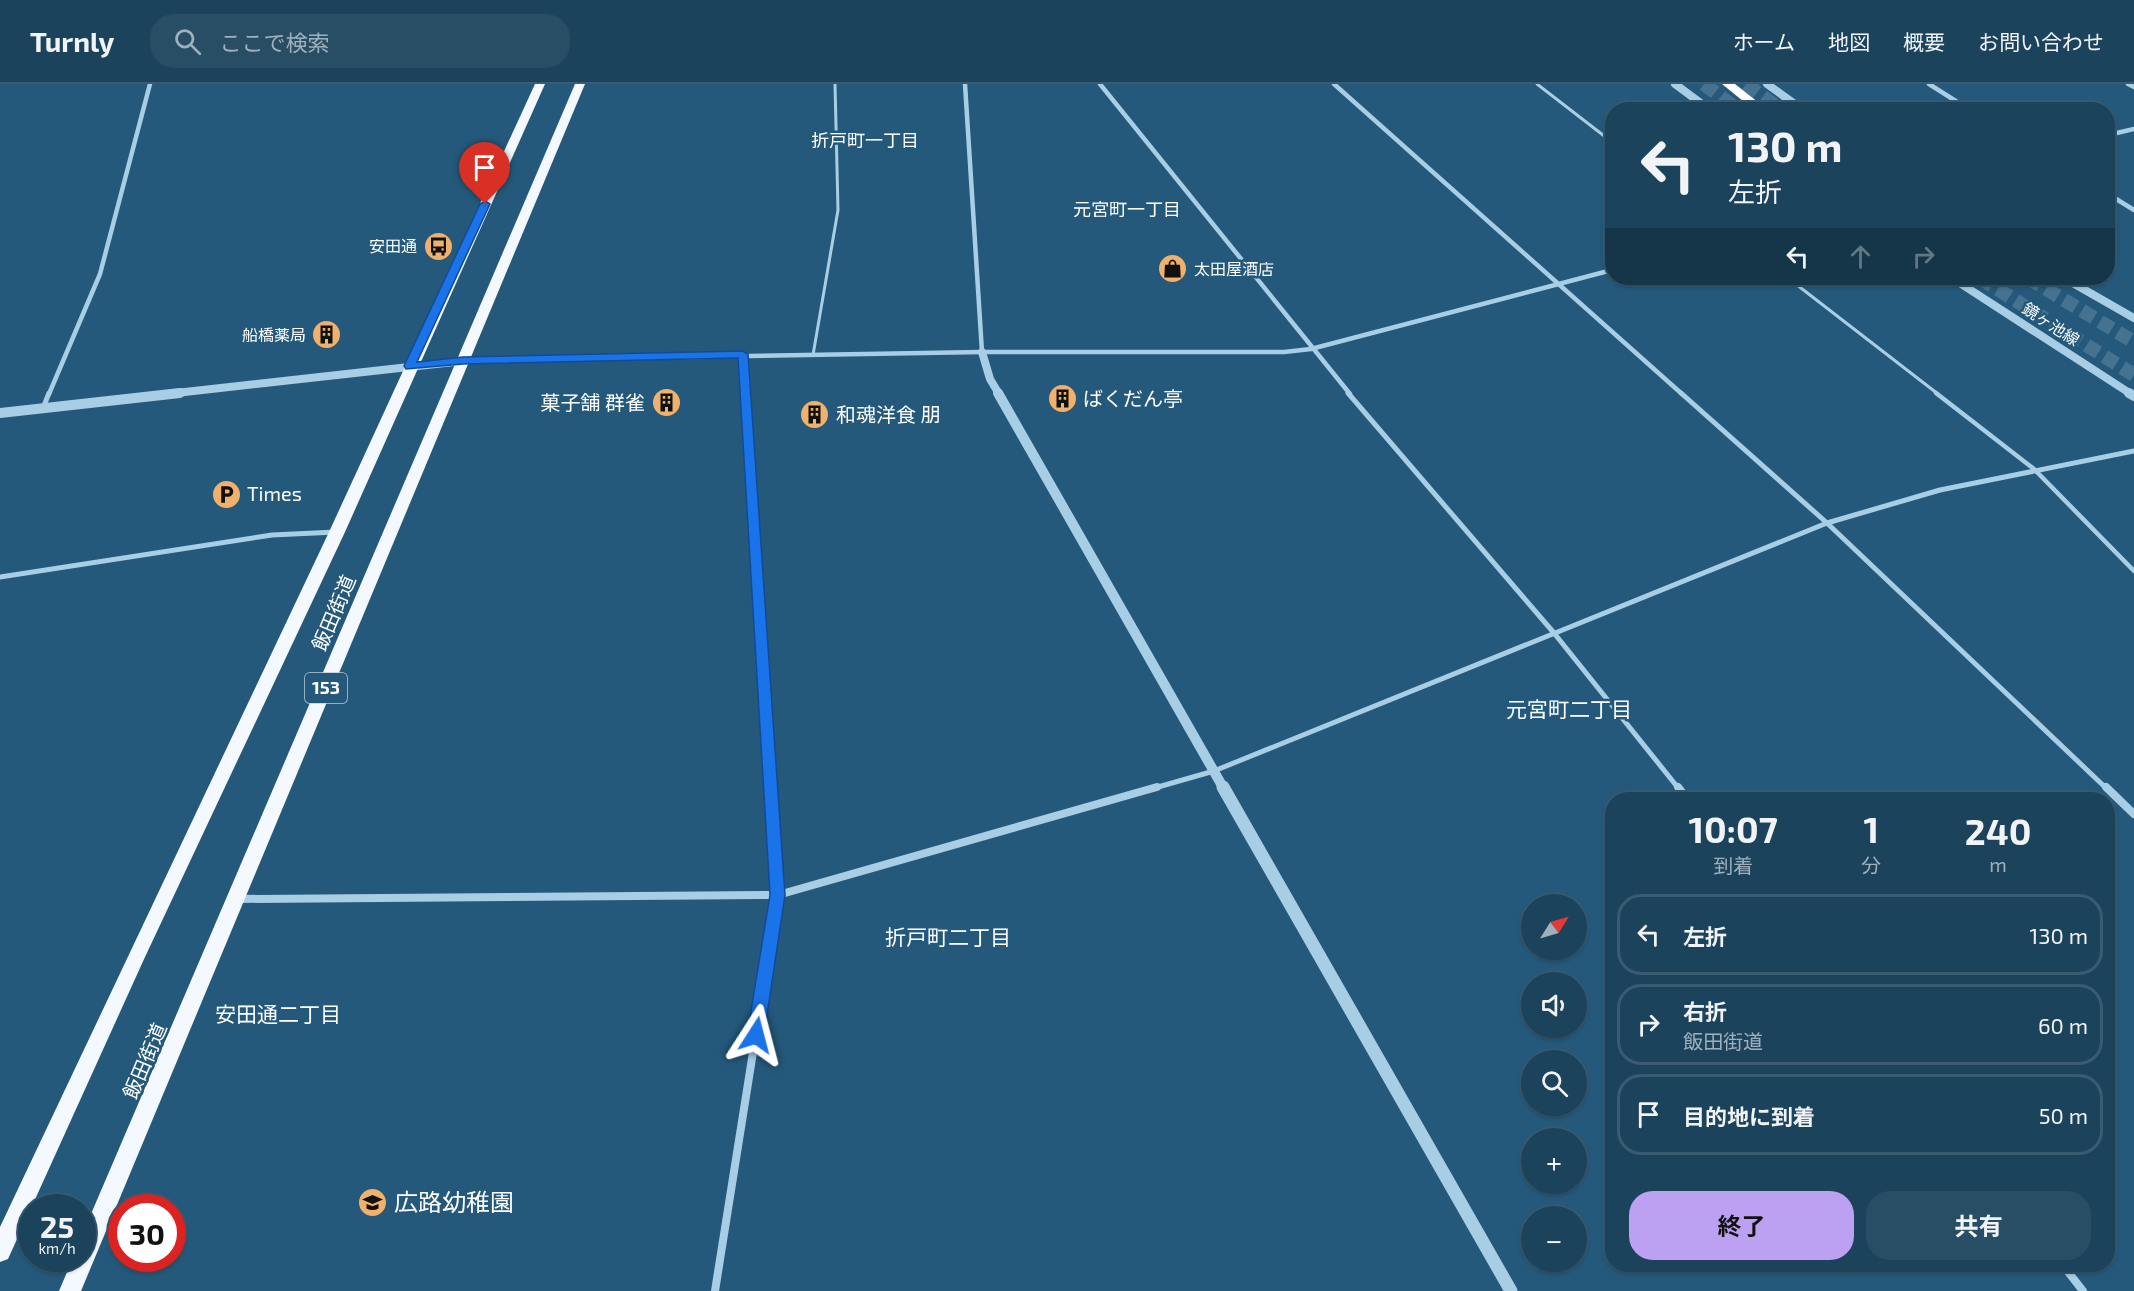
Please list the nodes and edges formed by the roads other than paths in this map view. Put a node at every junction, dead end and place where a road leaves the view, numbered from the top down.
1 (150, 84) edge
2 (540, 84) edge
3 (580, 84) edge
4 (835, 84) edge
5 (965, 84) edge
6 (1100, 84) edge
7 (1334, 84) edge
8 (1537, 84) edge
9 (1675, 84) edge
10 (1728, 84) edge
11 (1767, 84) edge
12 (1929, 84) edge
13 (2128, 84) edge
14 (2134, 87) edge
15 (1699, 102) edge
16 (1752, 102) edge
17 (1792, 102) edge
18 (1957, 102) edge
19 (2134, 129) edge
20 (2115, 133) edge
21 (1605, 137) edge
22 (2115, 198) edge
23 (2134, 210) edge
24 (1605, 272) edge
25 (1558, 285) junction
26 (1797, 285) edge
27 (1963, 285) edge
28 (2076, 285) edge
29 (2134, 318) edge
30 (1311, 349) junction
31 (982, 352) junction
32 (743, 354) junction
33 (813, 355) junction
34 (463, 361) junction
35 (410, 366) junction
36 (2134, 396) edge
37 (42, 409) junction
38 (0, 413) edge
39 (2134, 451) edge
40 (2034, 469) junction
41 (1827, 523) junction
42 (337, 532) junction
43 (2134, 571) edge
44 (0, 577) edge
45 (1554, 633) junction
46 (1215, 771) junction
47 (1682, 792) edge
48 (2111, 792) edge
49 (2115, 796) edge
50 (2134, 814) edge
51 (778, 895) junction
52 (237, 899) junction
53 (0, 1251) edge
54 (2069, 1272) edge
55 (70, 1291) edge
56 (715, 1291) edge
57 (1511, 1291) edge
58 (2084, 1291) edge

1 - 37 street
2 - 35 highway, 飯田街道
3 - 34 highway, 飯田街道 / 153
4 - 33 lane
5 - 31 street
6 - 30 street
7 - 25 street
8 - 21 lane
9 - 15 street
10 - 16 highway
11 - 17 street
12 - 18 street
13 - 14 street
19 - 20 street
22 - 23 street
24 - 25 street
25 - 30 street
25 - 41 street
26 - 40 lane
27 - 36 street, 鏡ヶ池線
28 - 29 street
30 - 31 street
30 - 45 street
31 - 33 street
31 - 46 street
32 - 33 street
32 - 34 street
32 - 51 street
34 - 35 street
34 - 52 highway, 飯田街道 / 153
35 - 37 street
35 - 42 highway, 飯田街道
37 - 38 street
39 - 40 street
40 - 41 street
40 - 43 lane
41 - 45 street
41 - 48 street
42 - 44 street
42 - 53 highway, 飯田街道
45 - 46 street
45 - 47 street
46 - 51 street
46 - 57 street
49 - 50 street
51 - 52 street
51 - 56 street
52 - 55 highway, 飯田街道 / 153
54 - 58 street

